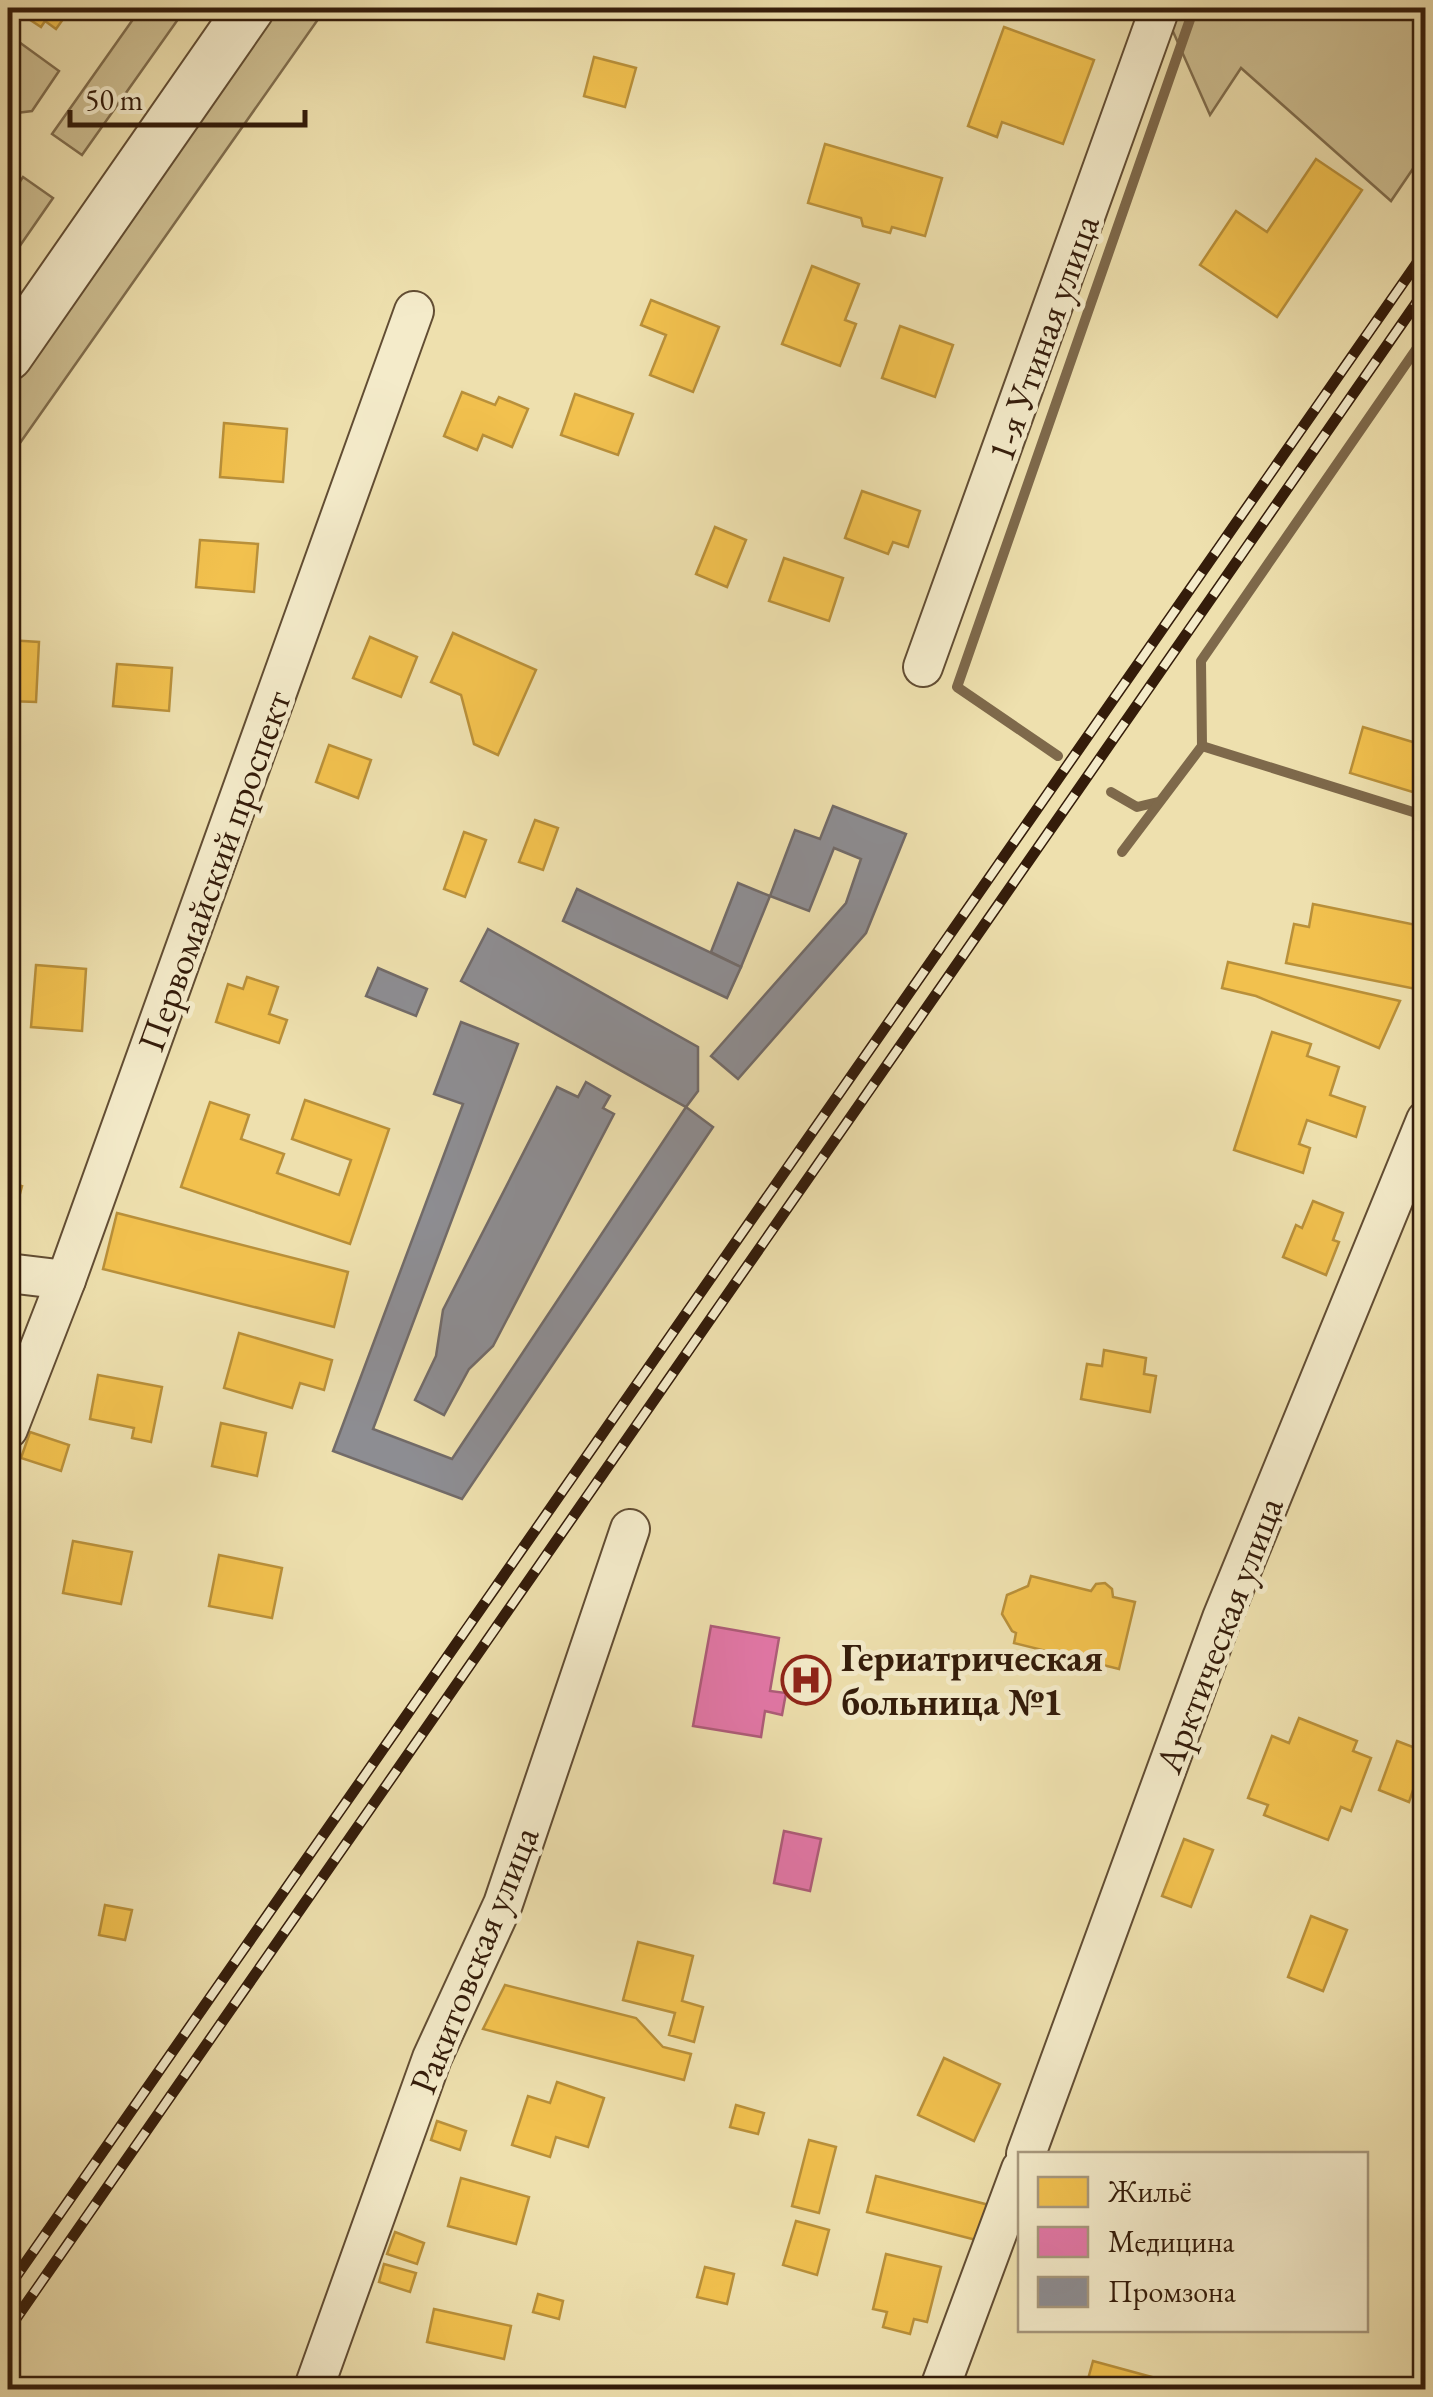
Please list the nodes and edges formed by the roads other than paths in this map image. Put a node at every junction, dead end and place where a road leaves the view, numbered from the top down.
1 (214, 8) edge
2 (250, 8) edge
3 (1160, 8) edge
4 (8, 302) edge
5 (414, 311) dead end
6 (8, 356) edge
7 (923, 667) dead end
8 (1426, 1120) edge
9 (8, 1272) edge
10 (66, 1280) junction
11 (8, 1429) edge
12 (630, 1529) dead end
13 (1027, 2152) edge
14 (1018, 2174) edge
15 (313, 2390) edge
16 (938, 2390) edge

1 - 4 street
2 - 6 street
3 - 7 street, 1-я Утиная улица
5 - 10 street, Первомайский проспект
8 - 13 street, Арктическая улица
9 - 10 street
10 - 11 street, Первомайский проспект
12 - 15 street, Ракитовская улица
14 - 16 street

